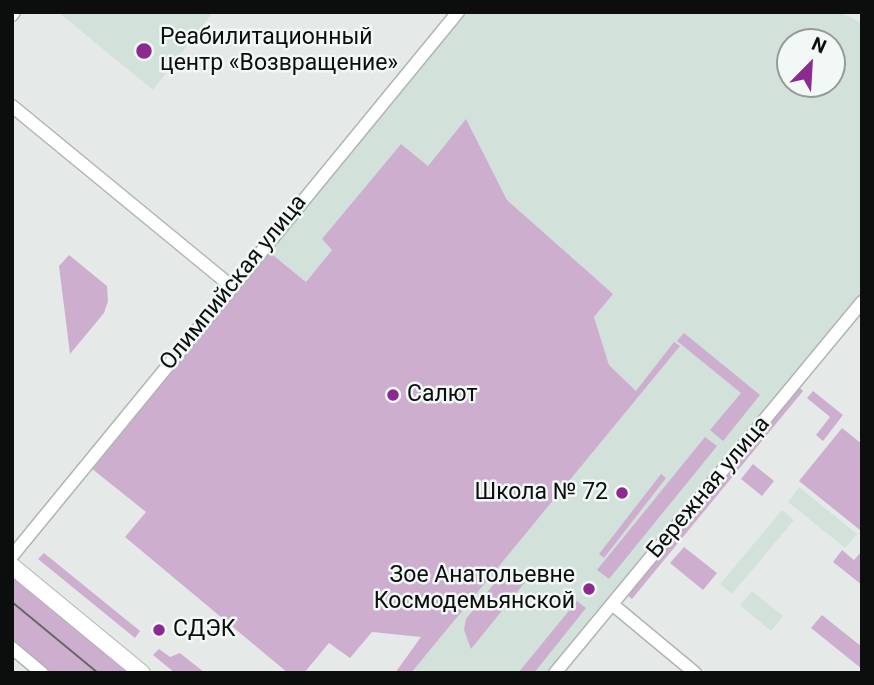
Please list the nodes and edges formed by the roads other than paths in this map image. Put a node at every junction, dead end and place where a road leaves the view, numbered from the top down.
1 (458, 12) edge
2 (12, 106) edge
3 (231, 286) junction
4 (862, 302) edge
5 (12, 556) edge
6 (12, 566) edge
7 (612, 604) junction
8 (12, 648) edge
9 (42, 673) edge
10 (142, 673) edge
11 (555, 673) edge
12 (695, 673) edge

1 - 3 street, Олимпийская улица
2 - 3 street
3 - 5 street, Олимпийская улица
4 - 7 street, Бережная улица
6 - 10 street
7 - 11 street, Бережная улица
7 - 12 street
8 - 9 street

